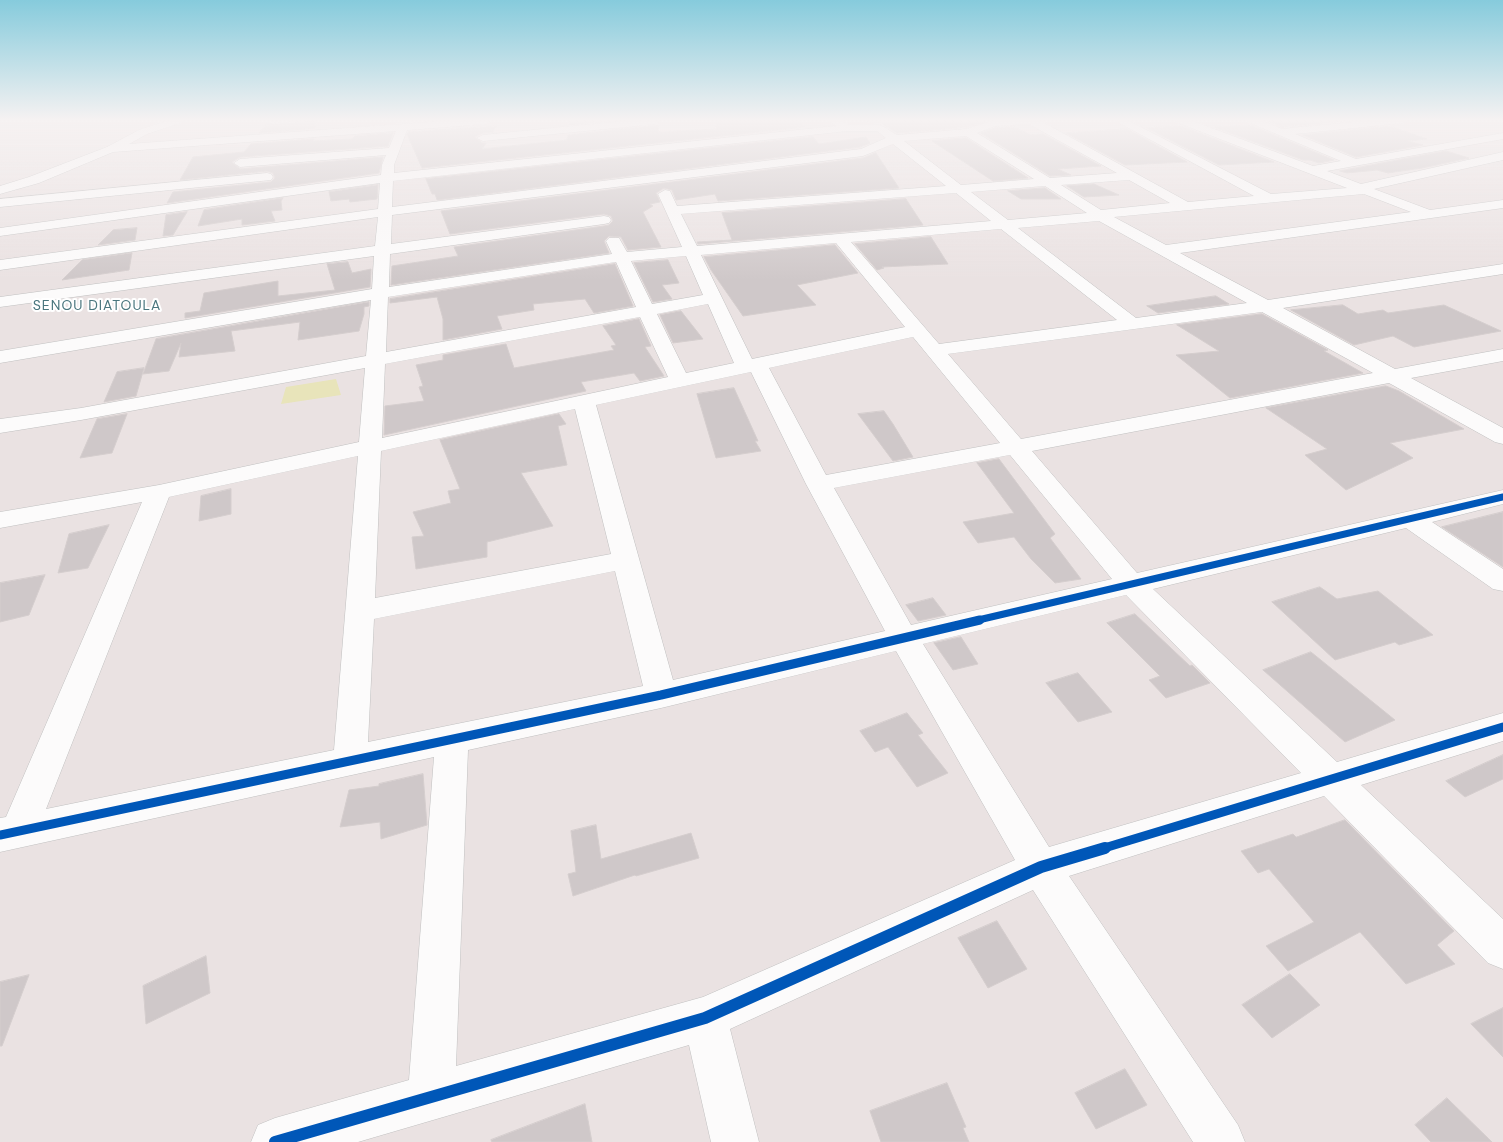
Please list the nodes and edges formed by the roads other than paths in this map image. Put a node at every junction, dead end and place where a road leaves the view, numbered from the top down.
1 (50, 173) edge
2 (345, 173) edge
3 (387, 173) edge
4 (702, 173) edge
5 (761, 173) edge
6 (939, 173) edge
7 (1033, 173) edge
8 (1126, 173) edge
9 (1222, 173) edge
10 (1321, 173) edge
11 (1429, 173) edge
12 (279, 175) dead end
13 (1131, 176) junction
14 (72, 177) dead end
15 (658, 179) junction
16 (34, 180) junction
17 (1047, 182) junction
18 (589, 188) junction
19 (958, 188) junction
20 (1362, 189) junction
21 (0, 190) edge
22 (1270, 198) junction
23 (780, 202) junction
24 (0, 203) edge
25 (1503, 204) edge
26 (181, 206) junction
27 (1186, 206) junction
28 (673, 210) junction
29 (385, 212) junction
30 (1428, 214) junction
31 (1100, 215) junction
32 (604, 220) junction
33 (1005, 225) junction
34 (0, 232) edge
35 (840, 238) junction
36 (183, 240) junction
37 (162, 243) junction
38 (691, 249) junction
39 (383, 250) junction
40 (1164, 250) junction
41 (621, 257) junction
42 (0, 265) edge
43 (176, 266) junction
44 (1503, 269) edge
45 (380, 293) junction
46 (714, 298) junction
47 (0, 302) edge
48 (1265, 306) junction
49 (647, 311) junction
50 (1133, 324) junction
51 (918, 330) junction
52 (935, 350) junction
53 (1503, 355) edge
54 (0, 357) edge
55 (376, 360) junction
56 (751, 365) junction
57 (1392, 376) junction
58 (679, 380) junction
59 (584, 401) junction
60 (0, 426) edge
61 (1503, 437) edge
62 (370, 447) junction
63 (1015, 447) junction
64 (818, 484) junction
65 (159, 492) junction
66 (1503, 497) edge
67 (1410, 519) junction
68 (0, 520) edge
69 (624, 560) junction
70 (1503, 582) edge
71 (1131, 584) junction
72 (360, 612) junction
73 (903, 638) junction
74 (661, 695) junction
75 (1503, 727) edge
76 (452, 739) junction
77 (350, 760) junction
78 (1330, 780) junction
79 (9, 833) edge
80 (1041, 867) junction
81 (1503, 948) edge
82 (705, 1018) junction
83 (431, 1098) junction
84 (275, 1142) edge
85 (735, 1142) edge
86 (1222, 1142) edge

1 - 16 street
2 - 26 street
3 - 29 street
4 - 15 street
5 - 23 street
6 - 19 street
7 - 17 street
8 - 13 street
9 - 22 street
10 - 20 street
11 - 20 street
12 - 24 street
13 - 17 street
13 - 27 street
14 - 16 street
15 - 18 street
15 - 28 street
16 - 21 street
17 - 19 street
17 - 31 street
18 - 29 street
18 - 32 street
19 - 23 street
19 - 33 street
20 - 22 street
20 - 30 street
22 - 27 street
23 - 28 street
25 - 30 street
26 - 34 street
26 - 37 street
27 - 31 street
28 - 38 street
29 - 36 street
29 - 39 street
30 - 40 street
31 - 33 street
31 - 40 street
32 - 39 street
32 - 41 street
33 - 35 street
33 - 50 street
35 - 38 street
35 - 51 street
36 - 37 street
36 - 43 street
37 - 42 street
38 - 41 street
38 - 46 street
39 - 43 street
39 - 45 street
40 - 48 street
41 - 45 street
41 - 49 street
43 - 47 street
44 - 48 street
45 - 54 street
45 - 55 street
46 - 49 street
46 - 56 street
48 - 50 street
48 - 57 street
49 - 55 street
49 - 58 street
50 - 52 street
51 - 52 street
51 - 56 street
52 - 63 street
53 - 57 street
55 - 60 street
55 - 62 street
56 - 58 street
56 - 64 street
57 - 61 street
57 - 63 street
58 - 59 street
59 - 62 street
59 - 69 street
62 - 65 street
62 - 72 street
63 - 64 street
63 - 71 street
64 - 73 street
65 - 68 street
65 - 79 street
66 - 67 street
67 - 70 street
67 - 71 street
69 - 72 street
69 - 74 street
71 - 73 street
71 - 78 street
72 - 77 street
73 - 74 street
73 - 80 street
74 - 76 street
75 - 78 street
76 - 77 street
76 - 83 street
77 - 79 street
78 - 80 street
78 - 81 street
80 - 82 street
80 - 86 street
82 - 83 street
82 - 85 street
83 - 84 street

